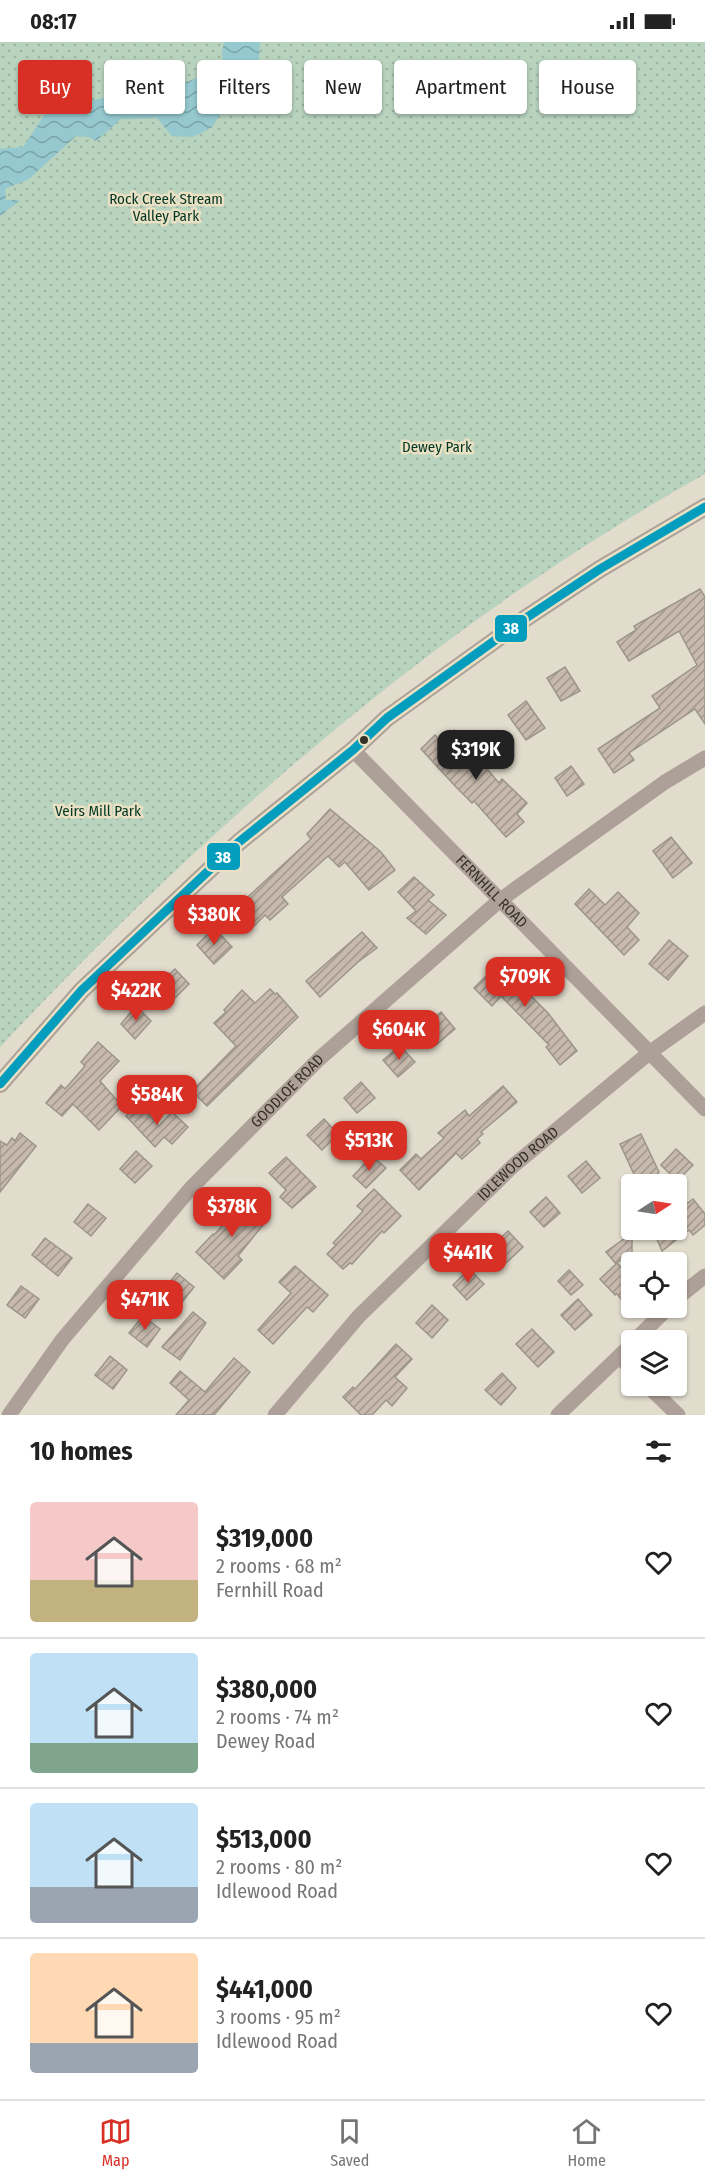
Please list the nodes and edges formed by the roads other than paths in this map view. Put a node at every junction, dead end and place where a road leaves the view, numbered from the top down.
1 (705, 507) edge
2 (353, 750) junction
3 (705, 758) edge
4 (500, 900) junction
5 (705, 1013) edge
6 (649, 1053) junction
7 (0, 1084) edge
8 (705, 1109) edge
9 (705, 1276) edge
10 (687, 1290) edge
11 (658, 1318) edge
12 (645, 1330) edge
13 (619, 1357) edge
14 (658, 1396) edge
15 (9, 1415) edge
16 (275, 1415) edge
17 (558, 1415) edge
18 (678, 1415) edge

1 - 2 street
2 - 4 street, FERNHILL ROAD
2 - 7 street
3 - 4 street, GOODLOE ROAD
4 - 6 street, FERNHILL ROAD
4 - 15 street, GOODLOE ROAD
5 - 6 street, IDLEWOOD ROAD
6 - 8 street, FERNHILL ROAD
6 - 16 street, IDLEWOOD ROAD
9 - 10 street
11 - 12 street
13 - 17 street
14 - 18 street

